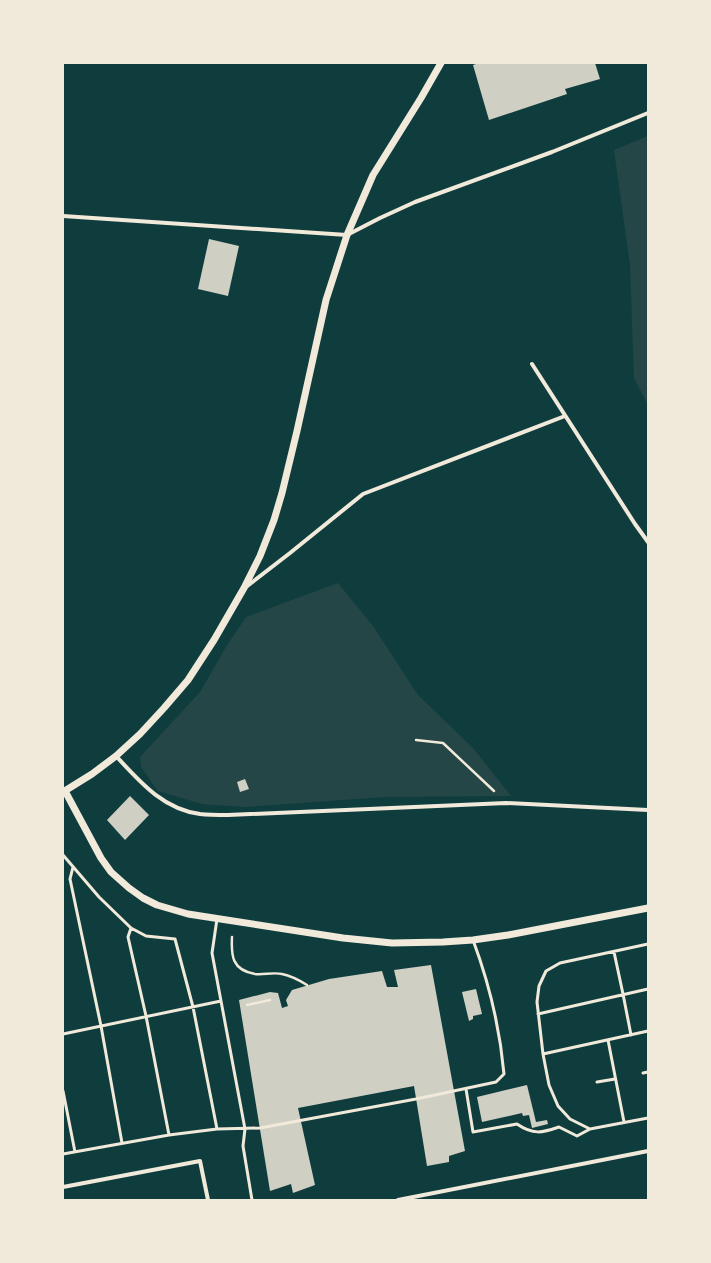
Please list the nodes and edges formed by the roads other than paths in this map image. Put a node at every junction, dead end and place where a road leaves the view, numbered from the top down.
1 (441, 63) edge
2 (648, 113) edge
3 (63, 216) edge
4 (347, 234) junction
5 (532, 364) dead end
6 (565, 416) junction
7 (648, 542) edge
8 (244, 588) junction
9 (116, 756) junction
10 (64, 791) edge
11 (648, 810) edge
12 (63, 855) edge
13 (73, 867) junction
14 (648, 908) edge
15 (217, 919) junction
16 (131, 928) junction
17 (473, 940) junction
18 (648, 944) edge
19 (614, 952) junction
20 (648, 989) edge
21 (623, 994) junction
22 (221, 1001) junction
23 (194, 1007) junction
24 (538, 1014) junction
25 (146, 1016) junction
26 (101, 1026) junction
27 (648, 1031) edge
28 (63, 1034) edge
29 (631, 1035) junction
30 (608, 1040) junction
31 (543, 1054) junction
32 (648, 1072) edge
33 (643, 1073) dead end
34 (616, 1079) junction
35 (597, 1082) dead end
36 (466, 1089) junction
37 (63, 1091) edge
38 (648, 1118) edge
39 (624, 1122) junction
40 (216, 1129) junction
41 (245, 1129) junction
42 (590, 1129) junction
43 (169, 1135) junction
44 (122, 1143) junction
45 (648, 1151) edge
46 (75, 1152) junction
47 (63, 1154) edge
48 (63, 1188) edge
49 (208, 1200) edge
50 (252, 1200) edge
51 (398, 1200) edge

1 - 4 street
2 - 4 street
3 - 4 street
4 - 8 street
5 - 6 street
6 - 7 street
6 - 8 street
8 - 9 street
9 - 10 street
9 - 11 street
10 - 15 street
12 - 13 lane
13 - 16 lane
13 - 26 lane
14 - 17 street
15 - 17 street
15 - 22 lane
16 - 23 lane
16 - 25 lane
17 - 36 lane
18 - 19 lane
19 - 21 lane
19 - 24 lane
20 - 21 lane
21 - 24 lane
21 - 29 lane
22 - 23 lane
22 - 41 lane
23 - 25 lane
23 - 40 lane
24 - 31 lane
25 - 26 lane
25 - 43 lane
26 - 28 lane
26 - 44 lane
27 - 29 lane
29 - 30 lane
30 - 31 lane
30 - 34 lane
31 - 42 lane
32 - 33 lane
34 - 35 lane
34 - 39 lane
36 - 41 lane
36 - 42 lane
37 - 46 lane
38 - 39 lane
39 - 42 lane
40 - 41 lane
40 - 43 lane
41 - 50 lane
43 - 44 lane
44 - 46 lane
45 - 51 street
46 - 47 lane
48 - 49 street

